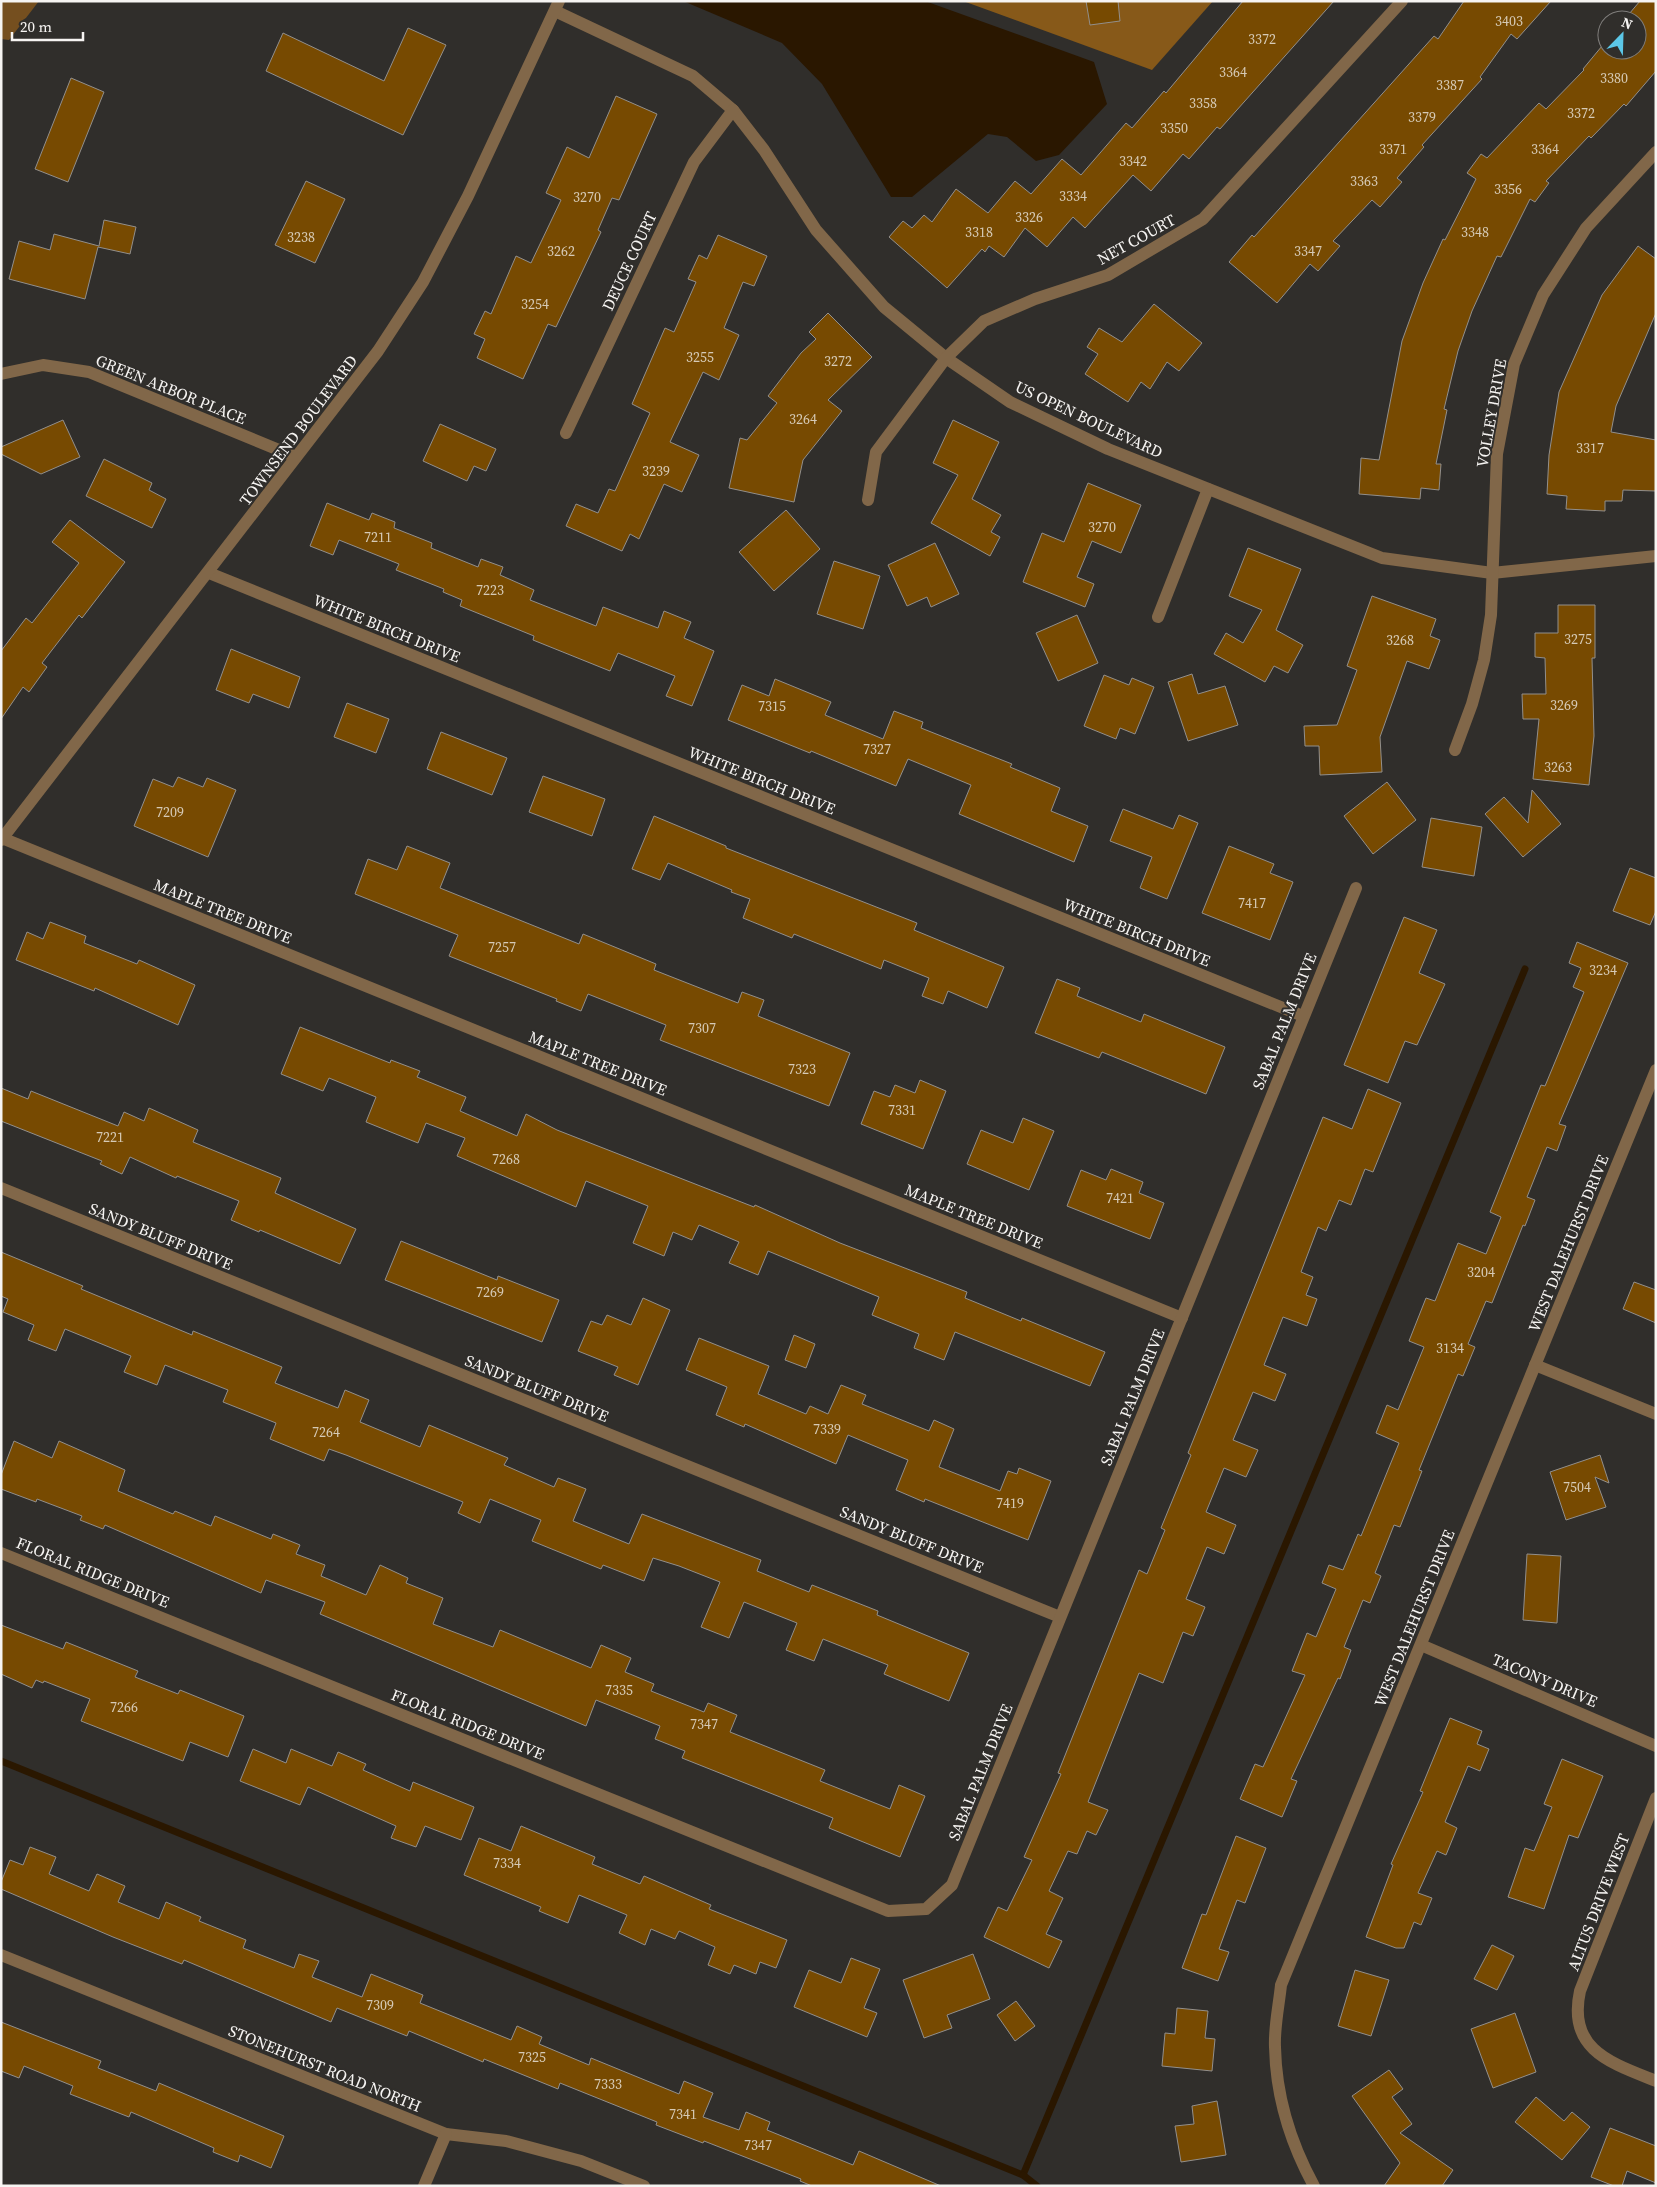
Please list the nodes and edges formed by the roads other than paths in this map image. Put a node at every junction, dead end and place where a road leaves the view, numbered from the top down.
1 (1402, 1) edge
2 (557, 6) edge
3 (734, 110) junction
4 (1656, 152) edge
5 (946, 358) junction
6 (1, 374) edge
7 (566, 433) dead end
8 (296, 457) junction
9 (1208, 490) junction
10 (868, 500) dead end
11 (1656, 556) edge
12 (209, 573) junction
13 (1492, 573) junction
14 (1158, 617) dead end
15 (1455, 750) dead end
16 (2, 839) edge
17 (1356, 888) dead end
18 (1303, 1016) junction
19 (1656, 1070) edge
20 (1, 1188) edge
21 (1182, 1318) junction
22 (1535, 1365) junction
23 (1656, 1414) edge
24 (1, 1553) edge
25 (1060, 1617) junction
26 (1421, 1645) junction
27 (1656, 1746) edge
28 (1656, 1798) edge
29 (926, 1909) joint
30 (1, 1955) edge
31 (1656, 2081) edge
32 (446, 2134) junction
33 (424, 2186) edge
34 (644, 2186) edge
35 (1314, 2186) edge

1 - 5 street, NET COURT
2 - 3 street, US OPEN BOULEVARD
2 - 8 street, TOWNSEND BOULEVARD
3 - 5 street, US OPEN BOULEVARD
3 - 7 street, DEUCE COURT
4 - 13 street, VOLLEY DRIVE
5 - 9 street, US OPEN BOULEVARD
5 - 10 street, NET COURT
6 - 8 street, GREEN ARBOR PLACE
8 - 12 street, TOWNSEND BOULEVARD
9 - 13 street, US OPEN BOULEVARD
9 - 14 street
11 - 13 street, US OPEN BOULEVARD
12 - 16 street, TOWNSEND BOULEVARD
12 - 18 street, WHITE BIRCH DRIVE
13 - 15 street, VOLLEY DRIVE
16 - 21 street, MAPLE TREE DRIVE
17 - 18 street, SABAL PALM DRIVE
18 - 21 street, SABAL PALM DRIVE
19 - 22 street, WEST DALEHURST DRIVE
20 - 25 street, SANDY BLUFF DRIVE
21 - 25 street, SABAL PALM DRIVE
22 - 23 street
22 - 26 street, WEST DALEHURST DRIVE
24 - 29 street, FLORAL RIDGE DRIVE
25 - 29 street, SABAL PALM DRIVE
26 - 27 street, TACONY DRIVE
26 - 35 street, WEST DALEHURST DRIVE
28 - 31 street, ALTUS DRIVE WEST
30 - 32 street, STONEHURST ROAD NORTH
32 - 33 street
32 - 34 street, STONEHURST ROAD NORTH

